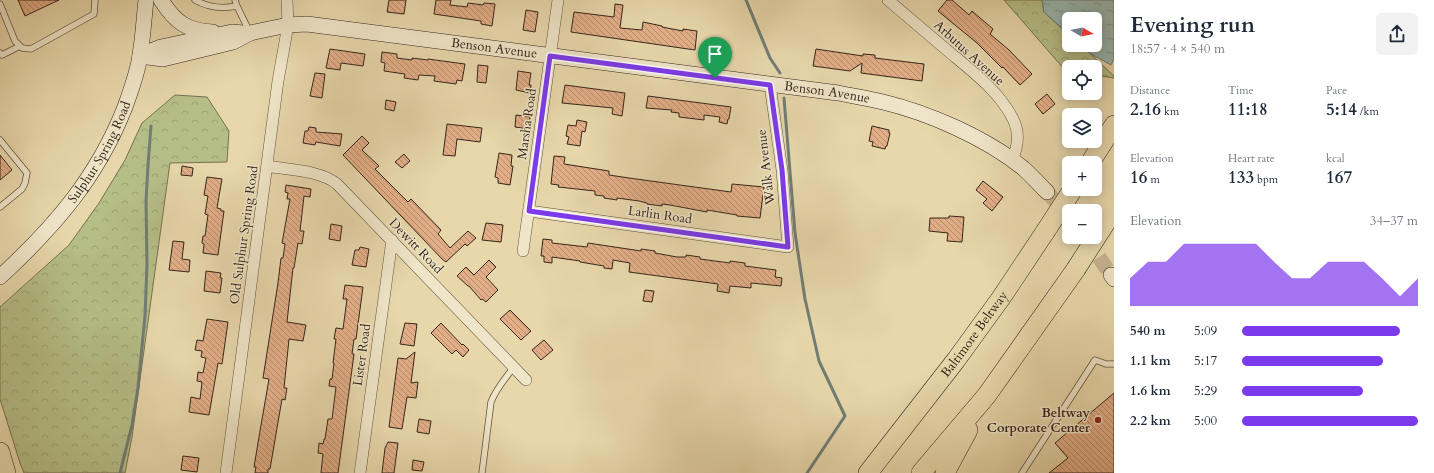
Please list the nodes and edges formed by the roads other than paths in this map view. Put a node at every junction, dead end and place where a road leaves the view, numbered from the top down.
1 (95, 0) edge
2 (146, 0) edge
3 (161, 0) edge
4 (195, 0) edge
5 (288, 0) edge
6 (558, 0) edge
7 (888, 0) edge
8 (236, 3) edge
9 (0, 4) edge
10 (288, 25) junction
11 (232, 32) junction
12 (250, 33) junction
13 (20, 46) junction
14 (0, 53) edge
15 (140, 56) junction
16 (550, 56) junction
17 (770, 85) junction
18 (1114, 125) edge
19 (0, 140) edge
20 (1094, 156) edge
21 (1012, 160) junction
22 (267, 166) junction
23 (1047, 192) tunnel mouth
24 (1068, 196) edge
25 (0, 207) edge
26 (529, 211) junction
27 (1111, 214) edge
28 (392, 240) junction
29 (788, 247) joint
30 (523, 252) dead end
31 (0, 277) edge
32 (1114, 364) edge
33 (513, 368) junction
34 (526, 380) dead end
35 (987, 395) junction
36 (0, 452) edge
37 (880, 455) junction
38 (6, 473) edge
39 (226, 473) edge
40 (360, 473) edge
41 (482, 473) edge
42 (864, 473) edge
43 (868, 473) edge
44 (921, 473) edge
45 (945, 473) edge
46 (1022, 473) edge

1 - 13 lane
2 - 15 street, Sulphur Spring Road
3 - 11 street
4 - 8 lane
5 - 10 street, Old Sulphur Spring Road
6 - 16 street, Marsha Road
7 - 21 street, Arbutus Avenue
8 - 12 lane
9 - 13 lane
10 - 12 street, Benson Avenue
10 - 16 street, Benson Avenue
10 - 22 street, Old Sulphur Spring Road
11 - 12 street, Benson Avenue
11 - 15 street, Benson Avenue
12 - 15 street, Benson Avenue
13 - 14 lane
15 - 31 street, Sulphur Spring Road
16 - 17 street, Benson Avenue
16 - 26 street, Marsha Road
17 - 21 street, Benson Avenue
17 - 29 street, Walk Avenue
18 - 20 highway
19 - 25 lane
21 - 23 street, Benson Avenue
22 - 28 street, Dewitt Road
22 - 39 street, Old Sulphur Spring Road
24 - 37 highway, Baltimore Beltway, bridge
26 - 29 street, Larlin Road
26 - 30 street, Marsha Road
27 - 35 highway, bridge
28 - 33 street, Dewitt Road
28 - 40 street, Lister Road
32 - 46 lane
33 - 34 street, Dewitt Road
33 - 41 lane
35 - 44 highway
35 - 45 highway
36 - 38 highway
37 - 42 highway
37 - 43 highway, Baltimore Beltway

